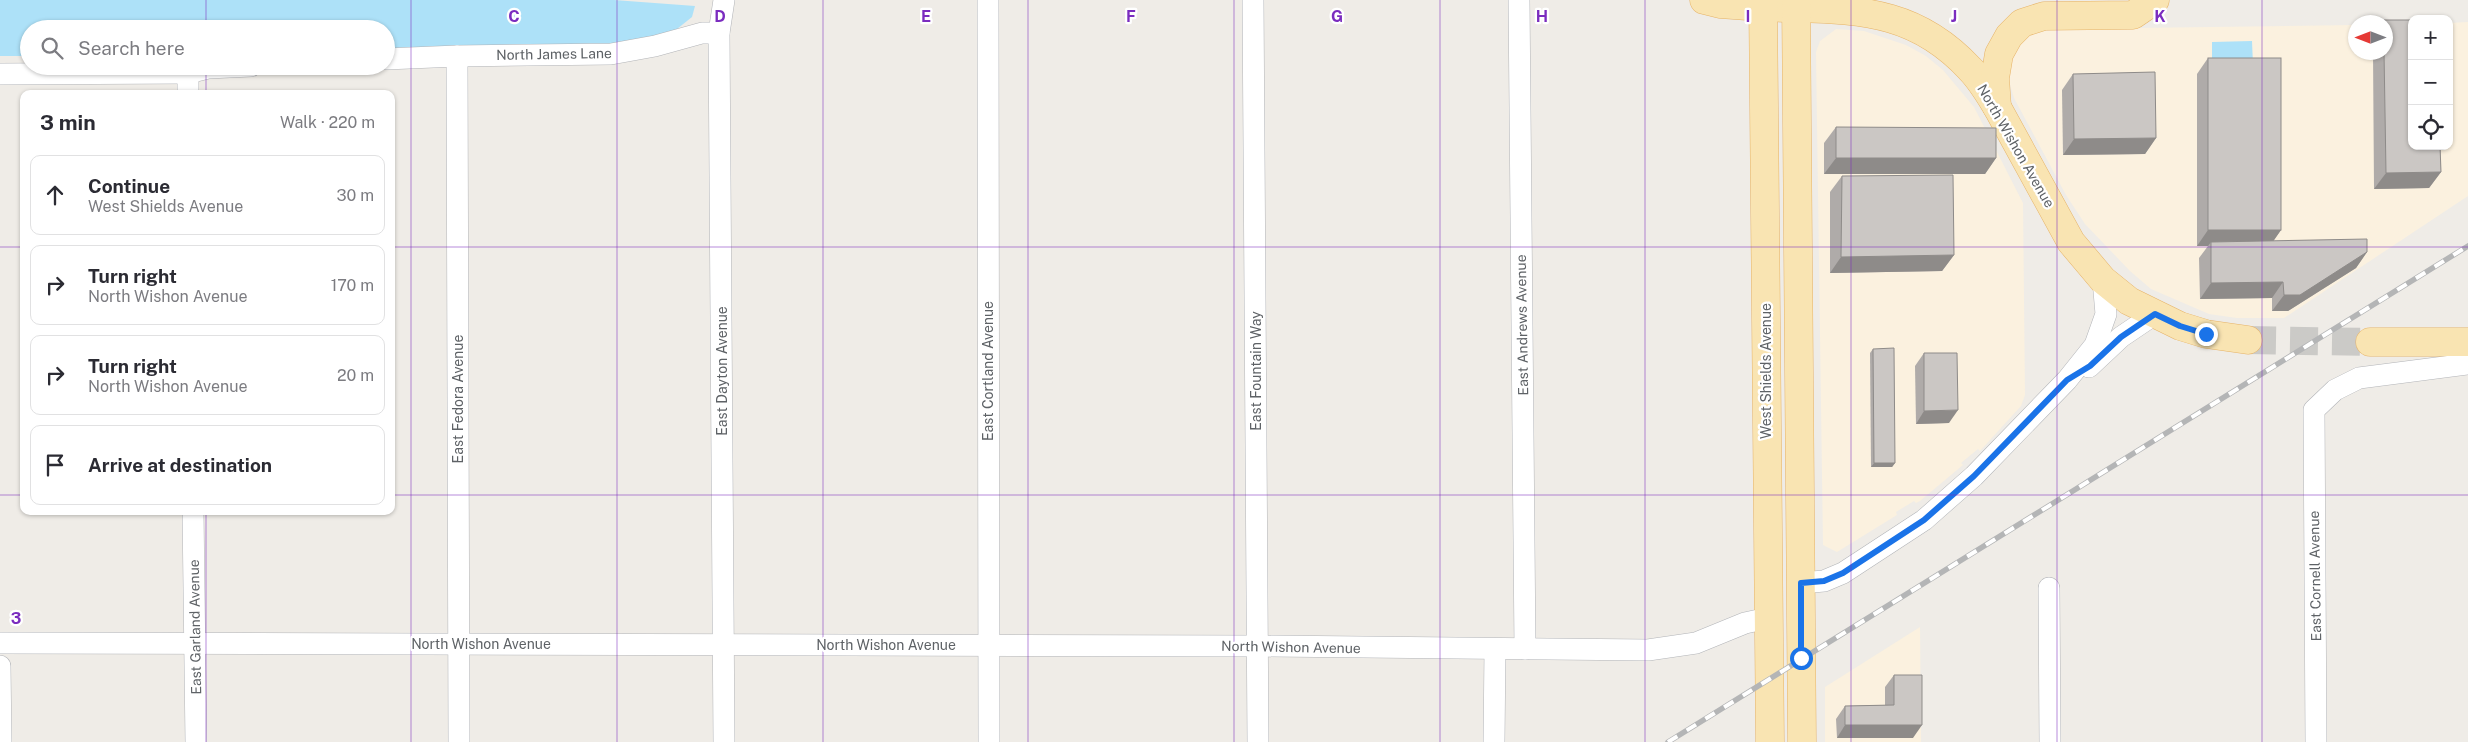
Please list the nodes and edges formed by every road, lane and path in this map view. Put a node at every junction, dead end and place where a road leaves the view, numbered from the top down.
1 (724, 0) edge
2 (988, 0) edge
3 (1253, 0) edge
4 (1519, 0) edge
5 (1704, 0) edge
6 (2155, 0) edge
7 (1763, 4) edge
8 (1796, 4) edge
9 (719, 33) junction
10 (457, 56) junction
11 (395, 59) edge
12 (0, 74) edge
13 (199, 75) edge
14 (188, 84) edge
15 (1997, 106) junction
16 (2103, 280) junction
17 (2155, 314) junction
18 (2248, 340) tunnel mouth
19 (2370, 342) tunnel mouth
20 (2468, 342) edge
21 (2468, 364) edge
22 (2067, 380) junction
23 (193, 515) edge
24 (1801, 583) junction
25 (2049, 588) dead end
26 (1768, 618) junction
27 (195, 642) junction
28 (0, 643) edge
29 (459, 643) junction
30 (989, 645) junction
31 (723, 646) junction
32 (1258, 646) junction
33 (1495, 649) junction
34 (1524, 649) junction
35 (0, 666) edge
36 (0, 742) edge
37 (196, 742) edge
38 (459, 742) edge
39 (724, 742) edge
40 (989, 742) edge
41 (1258, 742) edge
42 (1494, 742) edge
43 (1770, 742) edge
44 (1802, 742) edge
45 (2050, 742) edge
46 (2316, 742) edge

1 - 9 street, East Dayton Avenue
2 - 30 street, East Cortland Avenue
3 - 32 street, East Fountain Way
4 - 34 street, East Andrews Avenue
5 - 7 main road, North Wishon Avenue
6 - 15 main road
7 - 8 main road, North Wishon Avenue
7 - 26 main road, West Shields Avenue
8 - 15 main road, North Wishon Avenue
8 - 24 main road
9 - 10 street, North James Lane
9 - 31 street, East Dayton Avenue
10 - 11 street, North James Lane
10 - 29 street, East Fedora Avenue
12 - 14 street
13 - 14 street
15 - 16 main road, North Wishon Avenue
16 - 17 main road, North Wishon Avenue
16 - 22 street
17 - 18 main road, North Wishon Avenue
17 - 22 street
19 - 20 main road
21 - 46 street, East Cornell Avenue
22 - 24 street
23 - 27 street, East Garland Avenue
24 - 44 main road
25 - 45 street
26 - 34 street, North Wishon Avenue
26 - 43 main road, West Shields Avenue
27 - 28 street, North Wishon Avenue
27 - 29 street, North Wishon Avenue
27 - 37 street, East Garland Avenue
29 - 31 street, North Wishon Avenue
29 - 38 street, East Fedora Avenue
30 - 31 street, North Wishon Avenue
30 - 32 street, North Wishon Avenue
30 - 40 street, East Cortland Avenue
31 - 39 street, East Dayton Avenue
32 - 33 street, North Wishon Avenue
32 - 41 street, East Fountain Way
33 - 34 street, North Wishon Avenue
33 - 42 street
35 - 36 street

